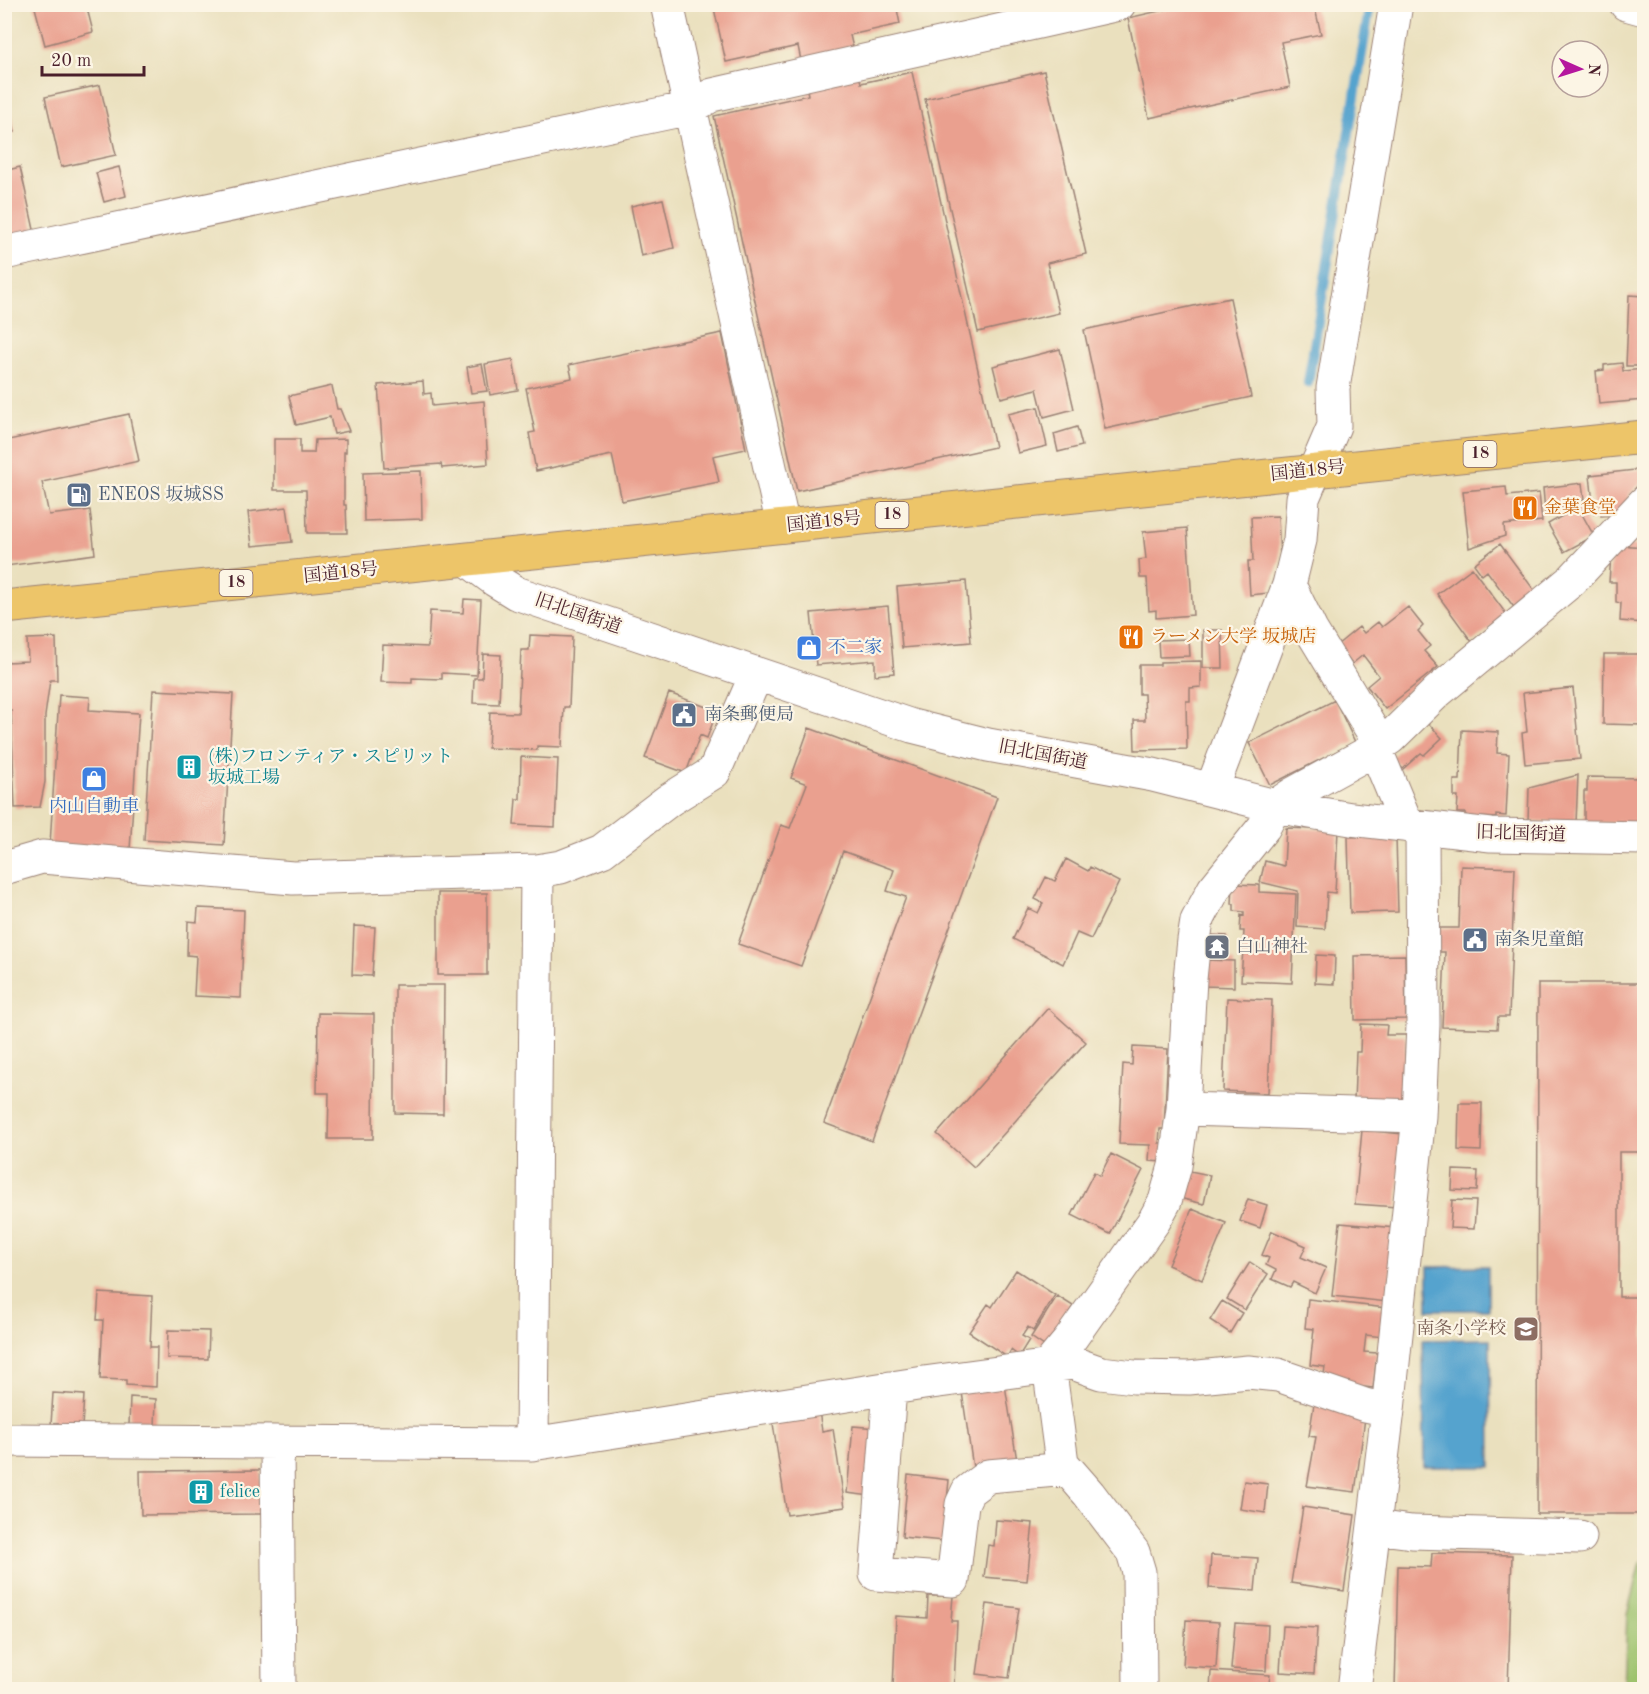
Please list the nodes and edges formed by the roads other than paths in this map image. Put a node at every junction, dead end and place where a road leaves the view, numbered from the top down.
1 (667, 4) edge
2 (1119, 4) edge
3 (1396, 4) edge
4 (1626, 4) edge
5 (1644, 9) edge
6 (690, 108) junction
7 (4, 253) edge
8 (1644, 437) edge
9 (1317, 470) junction
10 (1644, 503) edge
11 (783, 526) junction
12 (468, 560) junction
13 (1289, 585) junction
14 (4, 607) edge
15 (756, 675) junction
16 (1378, 747) junction
17 (1212, 789) junction
18 (1275, 807) junction
19 (1414, 826) junction
20 (1644, 838) edge
21 (4, 868) edge
22 (537, 871) junction
23 (1183, 1109) junction
24 (1419, 1116) junction
25 (1049, 1365) junction
26 (890, 1388) junction
27 (1388, 1410) junction
28 (4, 1440) edge
29 (277, 1442) junction
30 (532, 1444) junction
31 (1067, 1469) junction
32 (1374, 1527) junction
33 (1580, 1537) dead end
34 (279, 1689) edge
35 (1140, 1689) edge
36 (1354, 1689) edge

1 - 6 street
2 - 6 street
3 - 9 street
4 - 5 street
6 - 7 street
6 - 11 street
8 - 9 highway, 国道18号 / 18
9 - 11 highway, 国道18号 / 18
9 - 13 street
10 - 16 street
11 - 12 highway, 国道18号 / 18
12 - 14 highway, 国道18号 / 18
12 - 15 street, 旧北国街道
13 - 16 street
13 - 17 street
15 - 17 street, 旧北国街道
15 - 22 street
16 - 18 street
16 - 19 street
17 - 18 street, 旧北国街道
18 - 19 street, 旧北国街道
18 - 23 street
19 - 20 street, 旧北国街道
19 - 24 street
21 - 22 street
22 - 30 street
23 - 24 street
23 - 25 street
24 - 27 street
25 - 26 street
25 - 27 street
25 - 31 street
26 - 30 street
26 - 31 street
27 - 32 street
28 - 29 street
29 - 30 street
29 - 34 street
31 - 35 street
32 - 33 street
32 - 36 street

